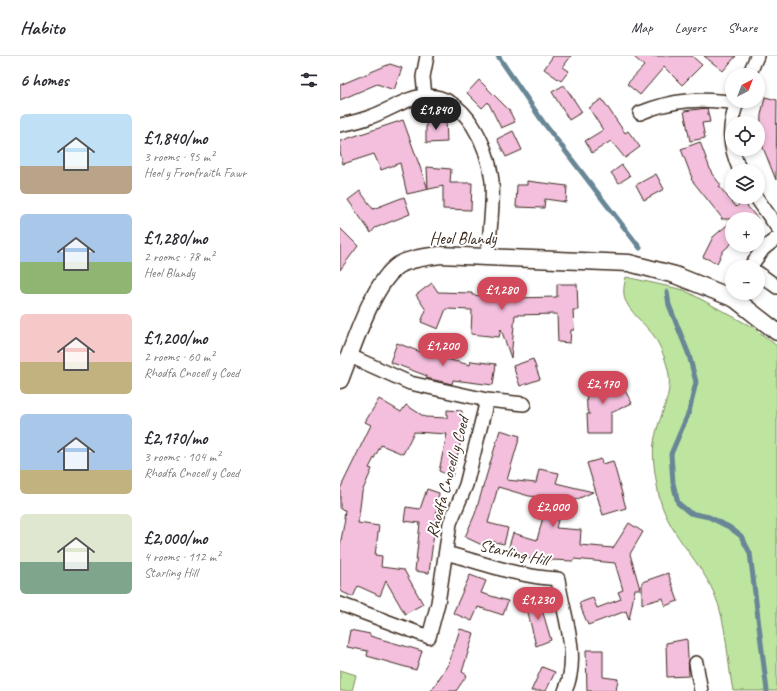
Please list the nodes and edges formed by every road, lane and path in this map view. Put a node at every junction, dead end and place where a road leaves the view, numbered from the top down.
1 (428, 56) edge
2 (758, 56) edge
3 (752, 68) edge
4 (425, 96) junction
5 (725, 101) edge
6 (735, 108) edge
7 (640, 113) dead end
8 (340, 125) edge
9 (737, 164) edge
10 (761, 204) edge
11 (777, 227) edge
12 (777, 238) edge
13 (488, 257) junction
14 (755, 260) edge
15 (765, 278) edge
16 (777, 287) edge
17 (725, 292) edge
18 (741, 300) edge
19 (777, 332) edge
20 (350, 356) junction
21 (340, 380) edge
22 (487, 400) junction
23 (524, 404) dead end
24 (446, 553) junction
25 (340, 604) edge
26 (696, 663) dead end
27 (565, 691) edge
28 (701, 691) edge

1 - 4 street
2 - 3 street
4 - 8 street
4 - 13 street
5 - 7 street
6 - 9 street
10 - 11 street
12 - 14 street
13 - 17 street, Heol Blandy
13 - 20 street, Heol Blandy
15 - 16 street
18 - 19 street, Heol Blandy
20 - 21 street, Heol Blandy
20 - 22 street, Rhodfa Cnocell y Coed
22 - 23 street
22 - 24 street, Rhodfa Cnocell y Coed
24 - 25 street, Rhodfa Cnocell y Coed
24 - 27 street, Starling Hill
26 - 28 street

